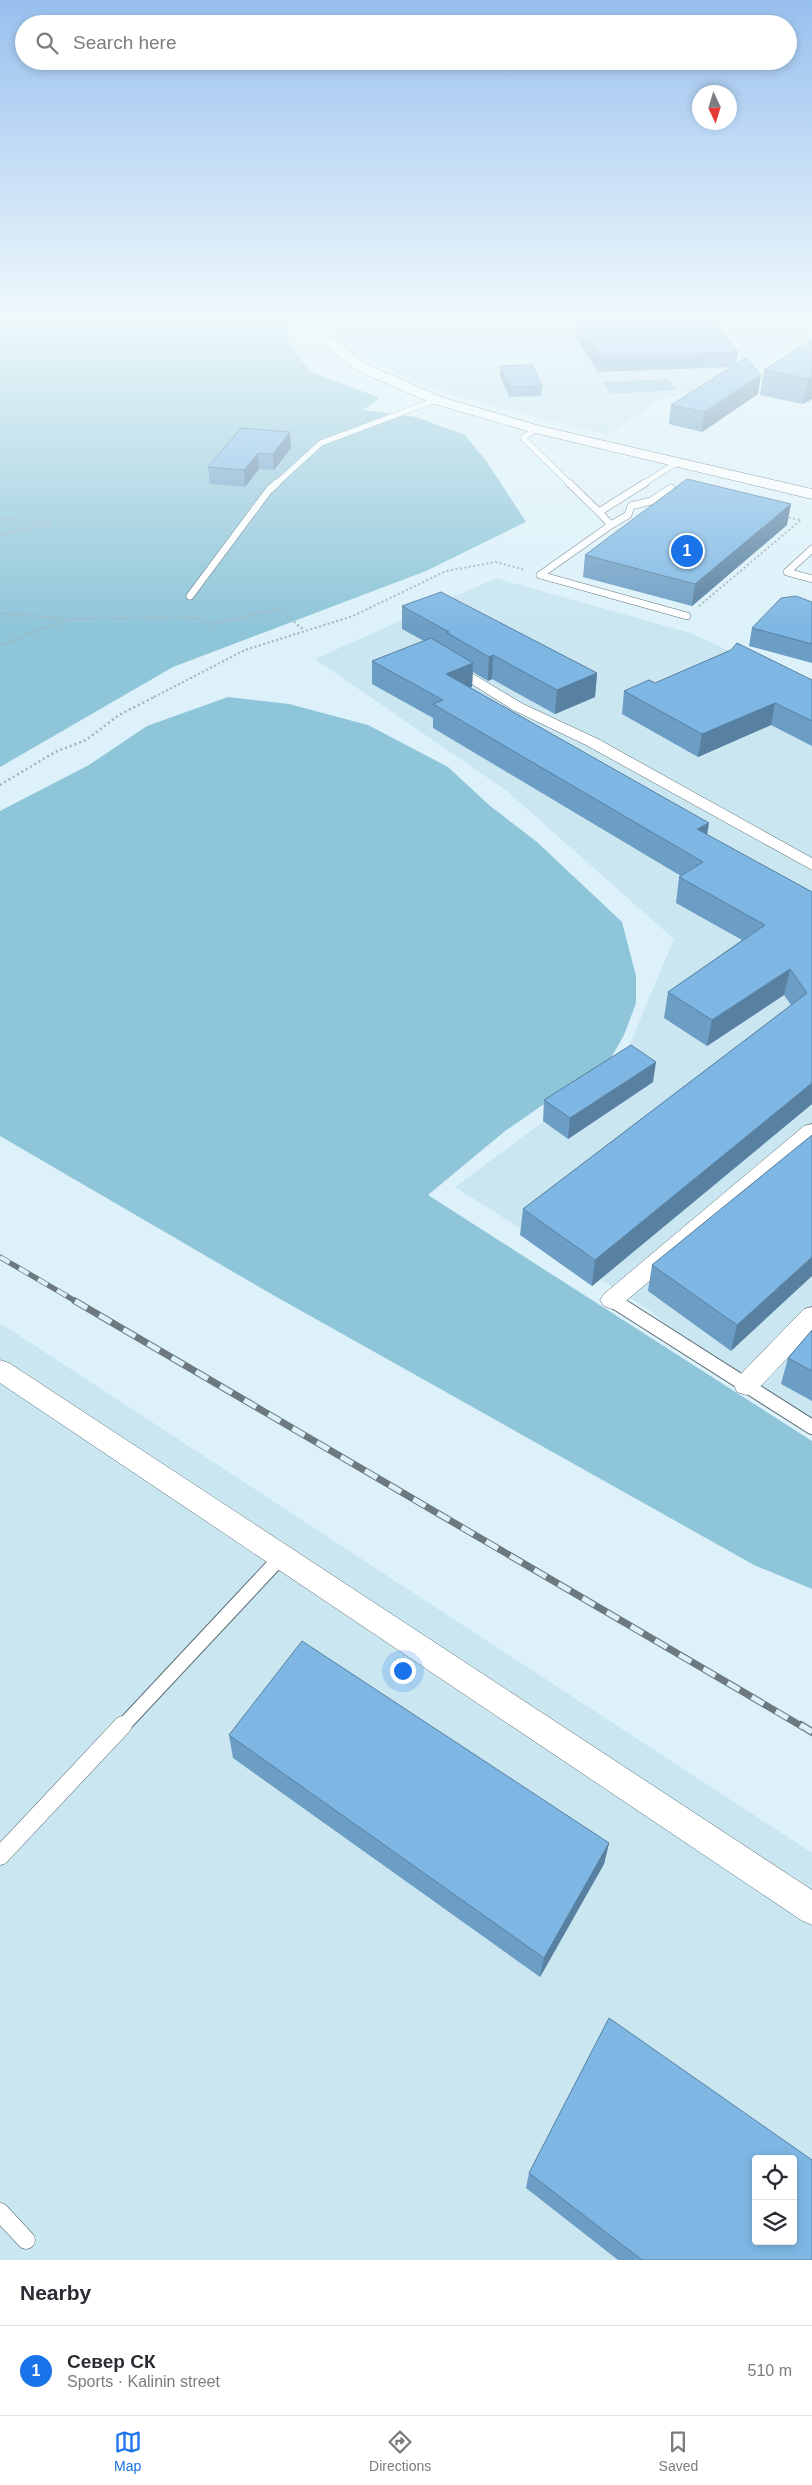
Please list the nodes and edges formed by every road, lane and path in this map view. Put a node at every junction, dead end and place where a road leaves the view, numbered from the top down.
1 (383, 419) edge
2 (506, 419) edge
3 (536, 428) junction
4 (678, 462) junction
5 (671, 488) edge
6 (812, 494) edge
7 (599, 512) junction
8 (784, 516) edge
9 (0, 518) edge
10 (611, 525) junction
11 (0, 535) edge
12 (812, 549) edge
13 (540, 575) junction
14 (812, 579) edge
15 (190, 596) dead end
16 (0, 613) edge
17 (687, 616) joint
18 (70, 619) junction
19 (305, 630) junction
20 (0, 645) edge
21 (437, 656) edge
22 (0, 785) edge
23 (812, 865) edge
24 (812, 1132) edge
25 (612, 1300) joint
26 (812, 1316) edge
27 (0, 1370) edge
28 (746, 1385) junction
29 (812, 1427) edge
30 (281, 1557) junction
31 (0, 1856) edge
32 (812, 1909) edge
33 (0, 2212) edge
34 (26, 2240) dead end

1 - 15 lane
2 - 3 main road
3 - 4 main road
3 - 7 lane
4 - 6 main road
4 - 7 lane
5 - 10 lane
7 - 10 lane
8 - 17 path
9 - 11 path
10 - 13 lane
12 - 14 lane
13 - 17 lane
13 - 19 path
16 - 18 path
18 - 19 path
18 - 20 path
19 - 22 path
21 - 23 street
24 - 25 street
25 - 28 lane
26 - 28 street
27 - 30 street
28 - 29 lane
30 - 31 lane
30 - 32 street
33 - 34 lane

